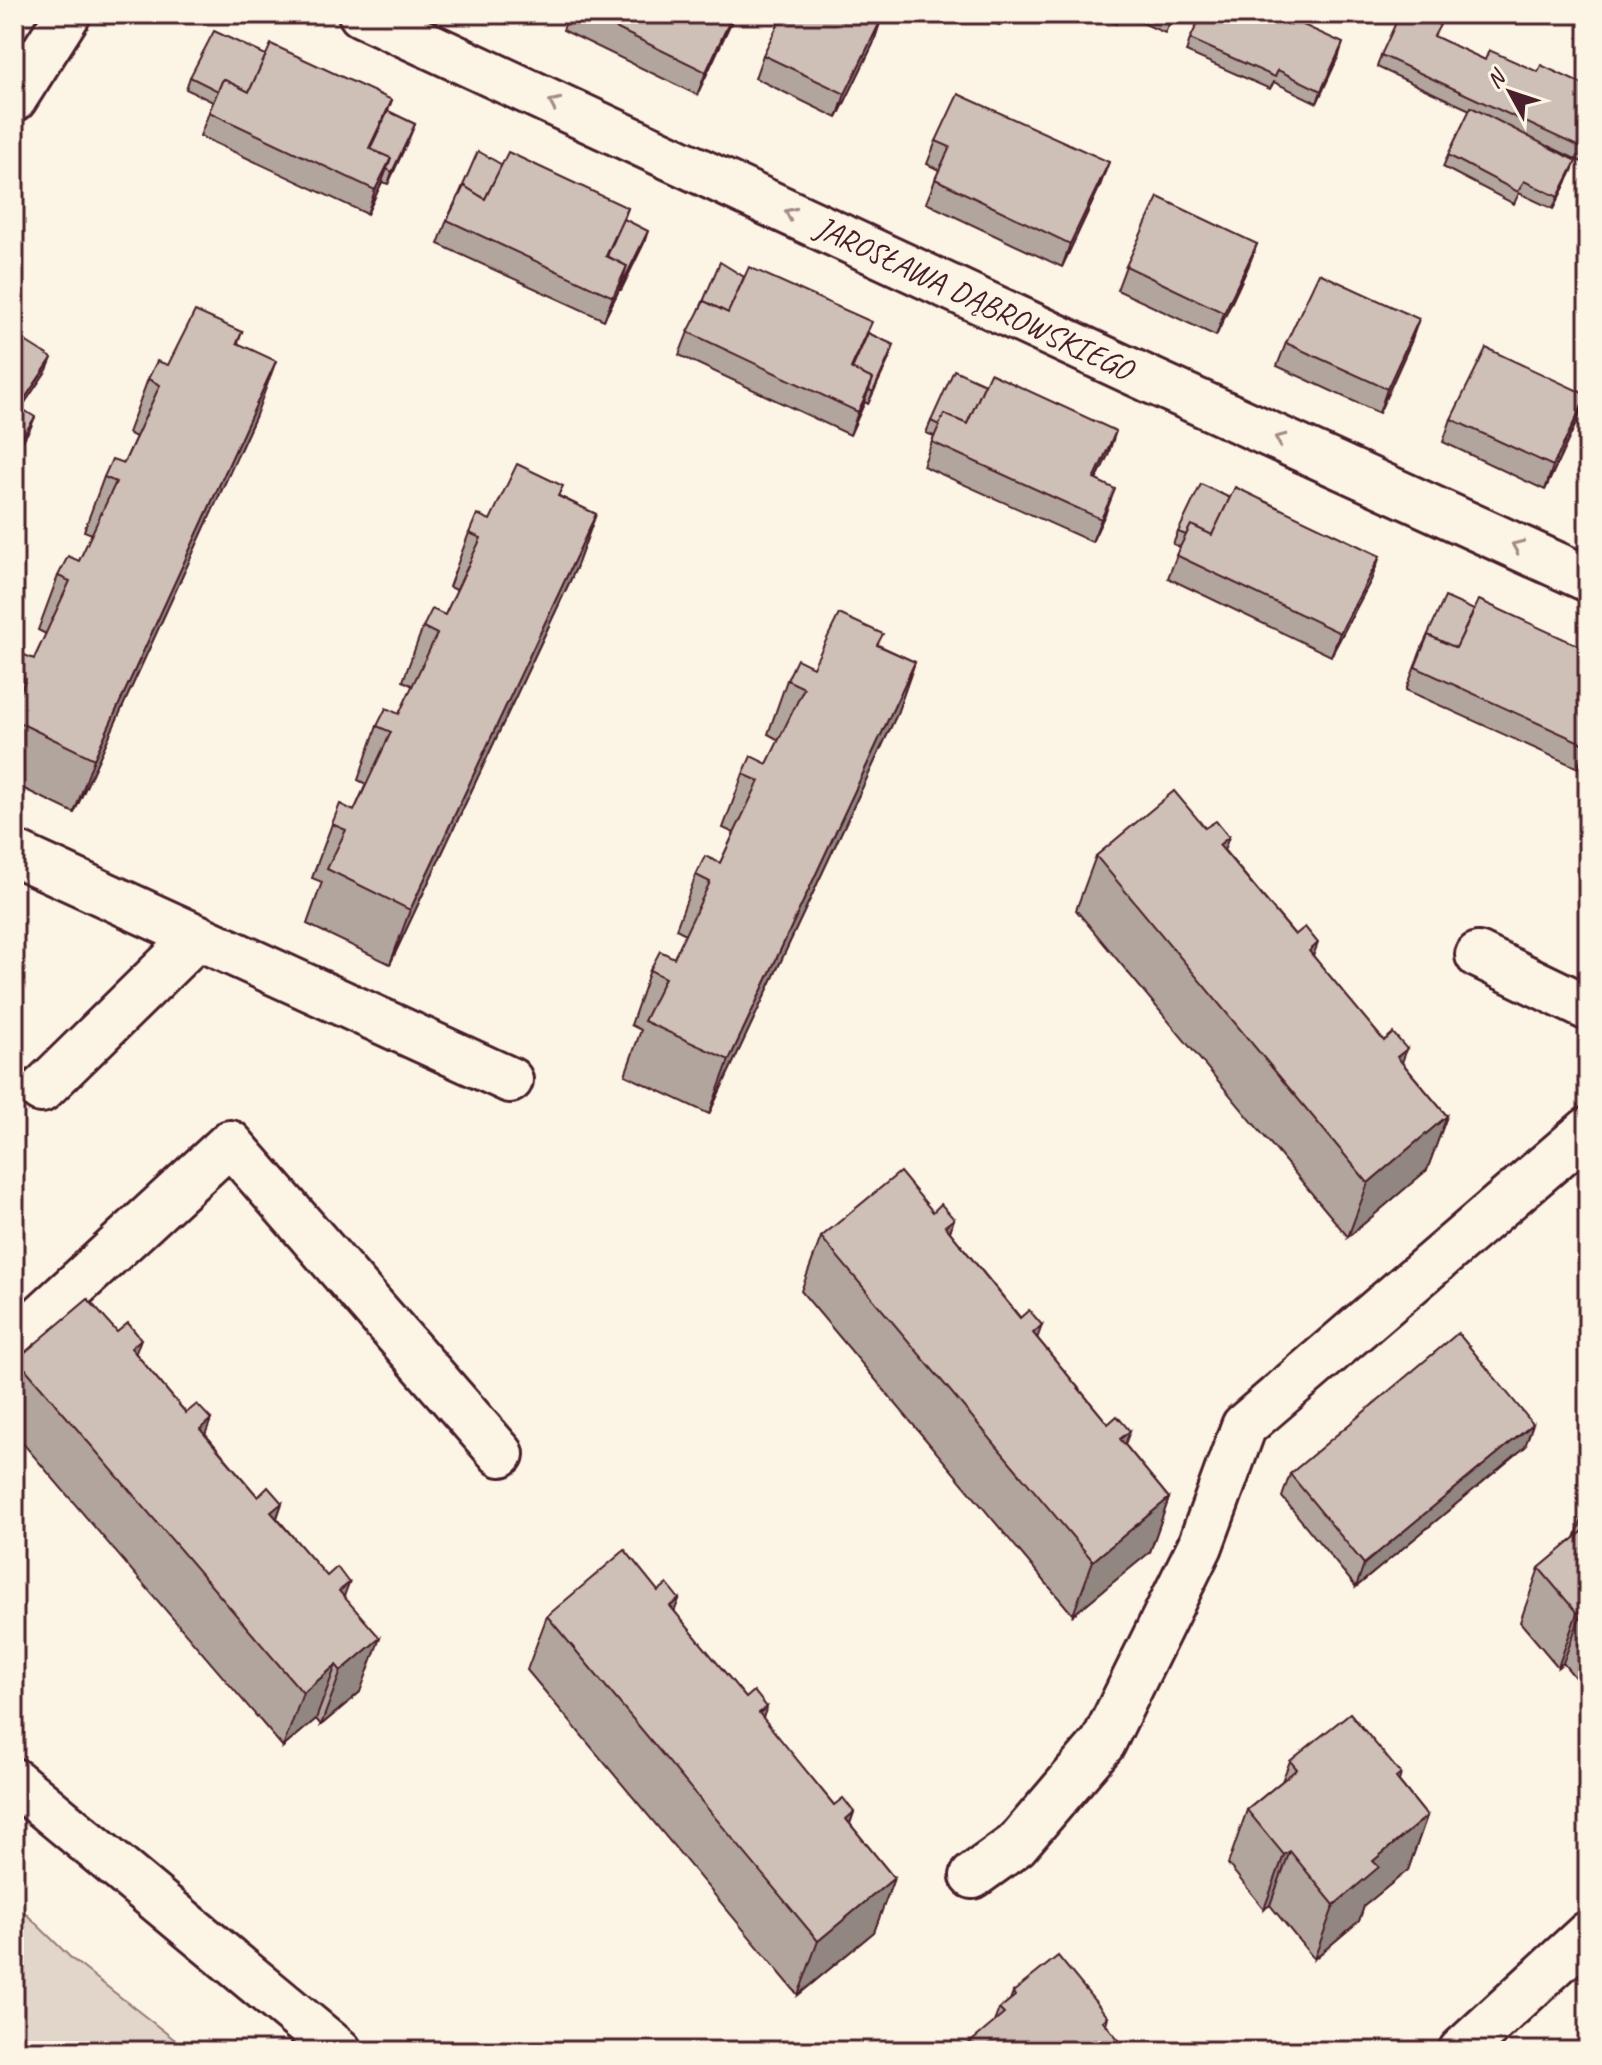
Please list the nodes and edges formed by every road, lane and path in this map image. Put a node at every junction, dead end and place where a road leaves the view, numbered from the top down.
1 (68, 14) edge
2 (361, 14) edge
3 (14, 99) edge
4 (1588, 579) edge
5 (14, 853) edge
6 (197, 937) junction
7 (1478, 955) dead end
8 (1588, 1008) edge
9 (510, 1080) dead end
10 (41, 1090) dead end
11 (1588, 1130) edge
12 (14, 1342) edge
13 (501, 1454) dead end
14 (14, 1781) edge
15 (973, 1876) dead end
16 (1588, 1934) edge
17 (339, 2051) edge
18 (1461, 2051) edge

1 - 3 street
4 -> 2 street, JAROSŁAWA DĄBROWSKIEGO
5 - 6 street
6 - 9 street
6 - 10 street
7 - 8 street
11 - 15 street
12 - 13 street
14 - 17 street
16 - 18 street

